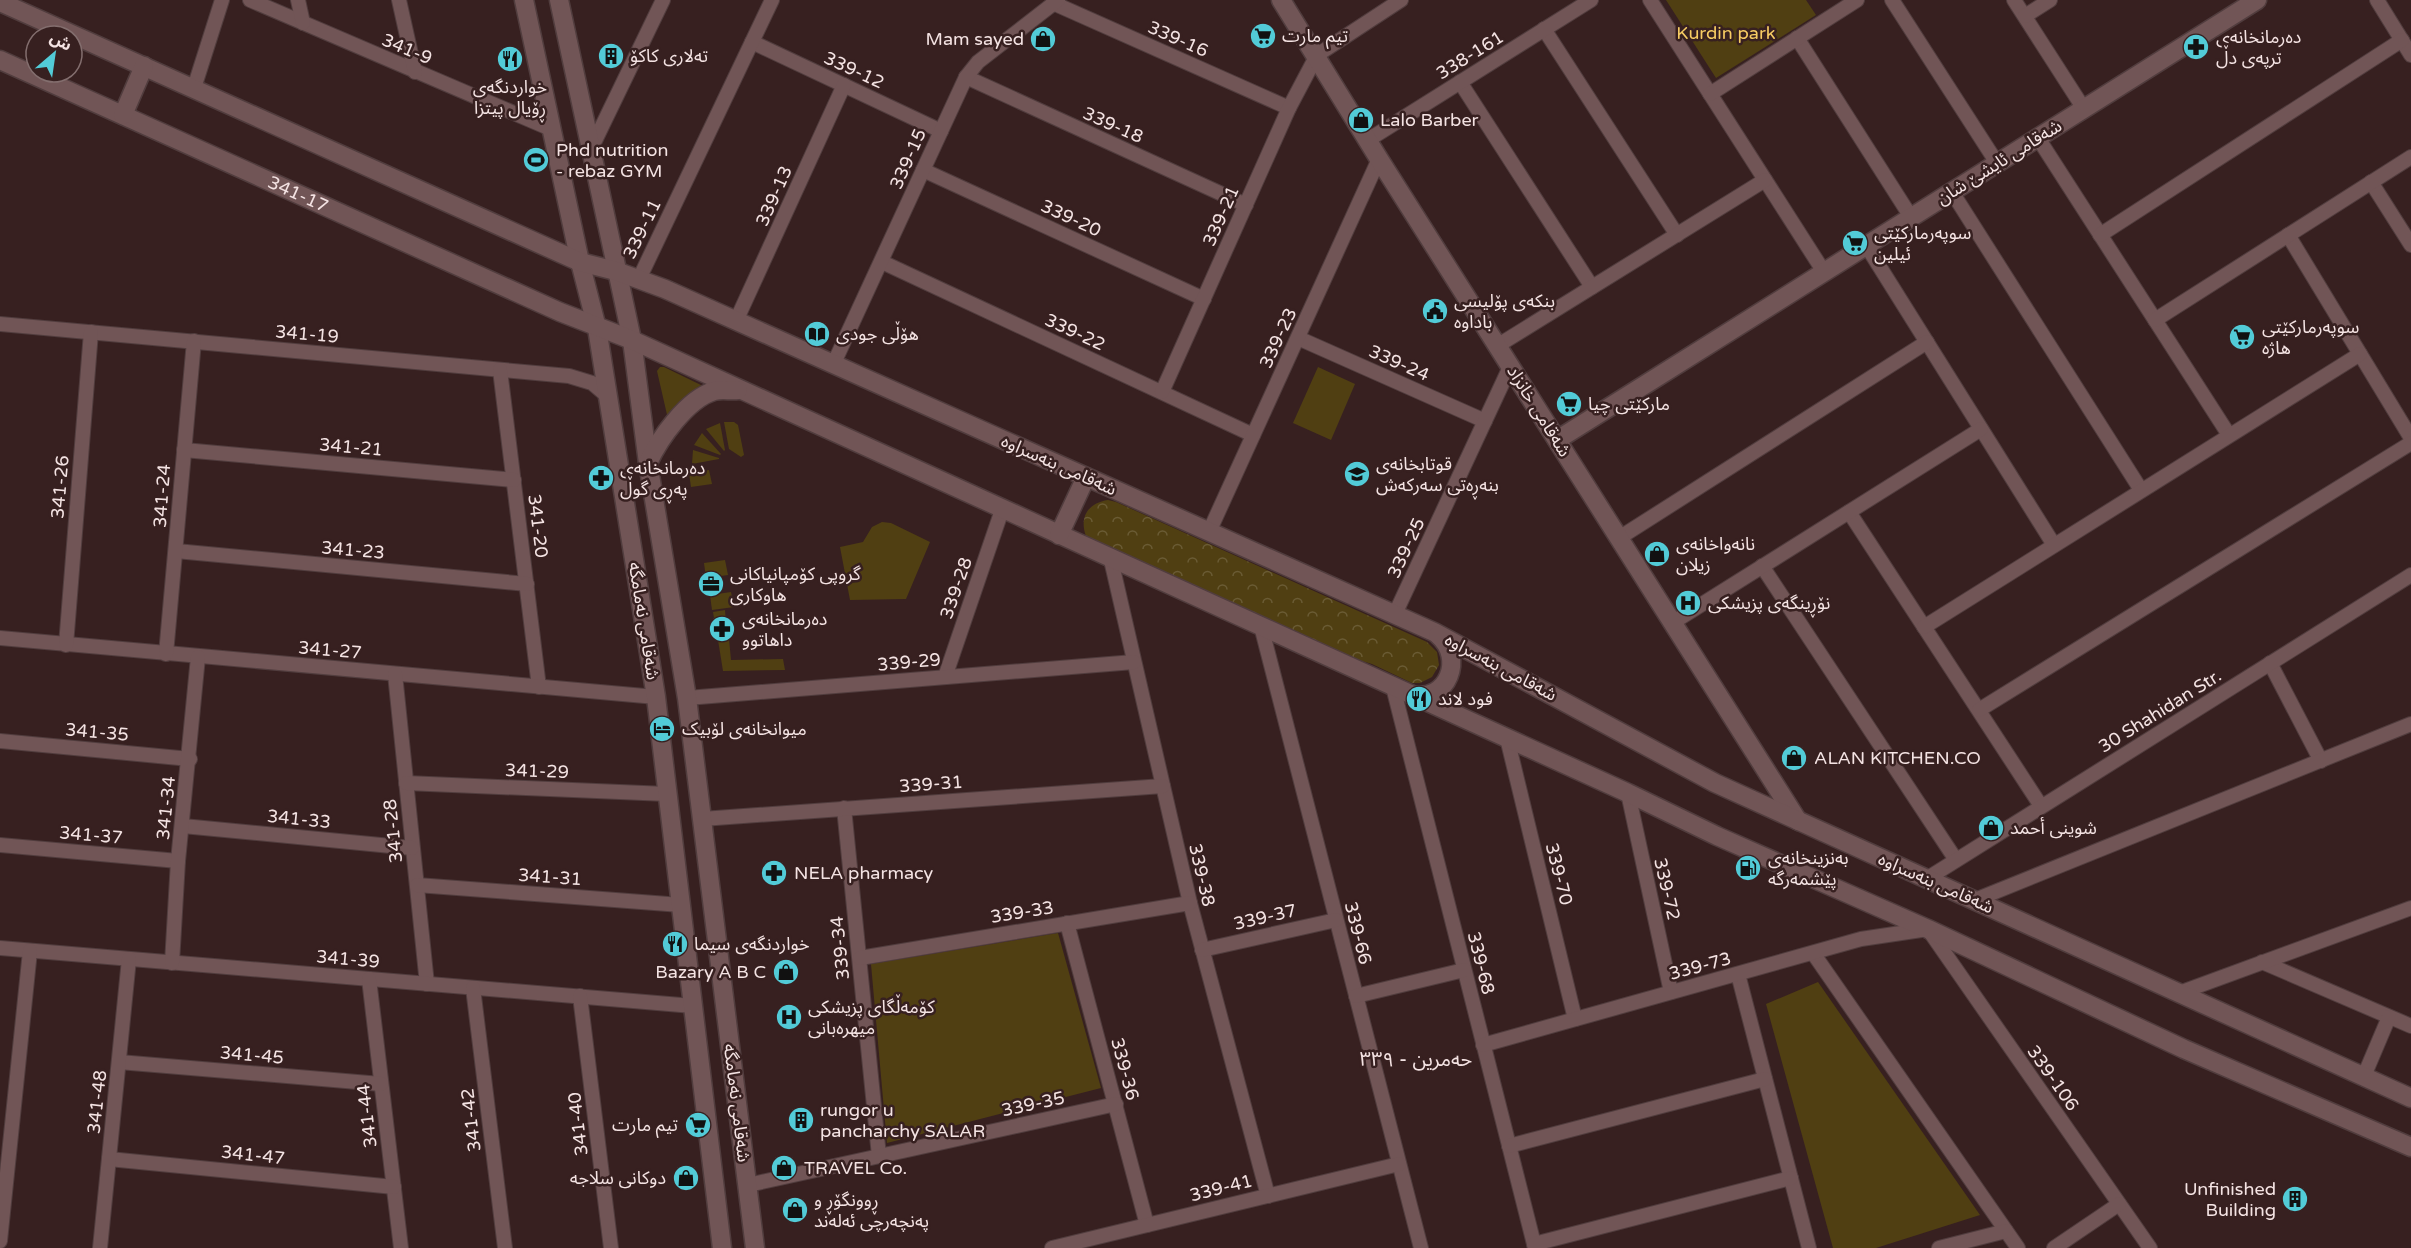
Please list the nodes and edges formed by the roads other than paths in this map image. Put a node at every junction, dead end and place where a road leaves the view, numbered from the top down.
1 (222, 0) edge
2 (250, 0) edge
3 (298, 0) edge
4 (399, 0) edge
5 (524, 0) edge
6 (559, 0) edge
7 (663, 0) edge
8 (772, 0) edge
9 (1281, 0) edge
10 (1401, 0) edge
11 (1591, 0) edge
12 (1650, 0) edge
13 (1857, 0) edge
14 (1892, 0) edge
15 (2014, 0) edge
16 (2050, 0) edge
17 (2257, 0) edge
18 (2377, 0) edge
19 (0, 2) edge
20 (1056, 2) edge
21 (2025, 16) junction
22 (303, 23) junction
23 (1544, 29) junction
24 (1797, 38) junction
25 (2402, 40) junction
26 (752, 42) junction
27 (1317, 55) junction
28 (2411, 55) edge
29 (0, 60) edge
30 (144, 66) junction
31 (415, 72) junction
32 (966, 77) junction
33 (1460, 82) junction
34 (844, 85) junction
35 (194, 88) junction
36 (1710, 94) junction
37 (1289, 108) junction
38 (2084, 109) junction
39 (123, 115) junction
40 (551, 129) junction
41 (940, 131) junction
42 (2038, 138) junction
43 (1368, 140) junction
44 (591, 151) junction
45 (2411, 157) edge
46 (1379, 159) junction
47 (1997, 163) junction
48 (923, 170) junction
49 (1765, 180) junction
50 (2371, 182) junction
51 (1952, 192) junction
52 (1246, 205) junction
53 (1911, 217) junction
54 (1677, 235) junction
55 (2100, 235) junction
56 (2288, 235) junction
57 (2411, 244) edge
58 (1866, 245) junction
59 (580, 262) junction
60 (882, 262) junction
61 (616, 271) junction
62 (1824, 272) junction
63 (639, 279) junction
64 (1592, 287) junction
65 (1204, 299) junction
66 (2155, 320) junction
67 (736, 321) junction
68 (0, 324) edge
69 (597, 328) junction
70 (91, 332) junction
71 (1298, 338) junction
72 (632, 340) junction
73 (194, 341) junction
74 (1927, 342) junction
75 (1497, 346) junction
76 (2360, 354) junction
77 (833, 365) junction
78 (1510, 367) junction
79 (500, 370) junction
80 (742, 390) junction
81 (1162, 392) junction
82 (606, 395) junction
83 (1485, 421) junction
84 (1981, 429) junction
85 (1253, 435) junction
86 (2229, 435) junction
87 (1557, 440) junction
88 (2411, 441) edge
89 (184, 450) junction
90 (648, 463) junction
91 (1086, 477) junction
92 (514, 480) junction
93 (2141, 490) junction
94 (1002, 510) junction
95 (1849, 512) junction
96 (1209, 532) junction
97 (1059, 534) junction
98 (1619, 538) junction
99 (2054, 545) junction
100 (176, 551) junction
101 (1111, 560) junction
102 (1762, 566) junction
103 (2411, 575) edge
104 (527, 584) junction
105 (1395, 614) junction
106 (1672, 623) junction
107 (1261, 626) junction
108 (1924, 627) junction
109 (1433, 631) junction
110 (0, 638) edge
111 (66, 645) junction
112 (166, 654) junction
113 (198, 657) junction
114 (1134, 662) junction
115 (2270, 663) junction
116 (395, 674) junction
117 (945, 677) junction
118 (539, 687) junction
119 (1393, 687) junction
120 (1410, 695) junction
121 (656, 697) junction
122 (687, 698) junction
123 (1979, 711) junction
124 (2411, 724) edge
125 (1507, 738) junction
126 (0, 741) edge
127 (190, 759) junction
128 (2321, 761) junction
129 (406, 783) junction
130 (1163, 786) junction
131 (1628, 793) junction
132 (667, 794) junction
133 (2041, 806) junction
134 (844, 808) junction
135 (702, 819) junction
136 (1798, 821) junction
137 (183, 826) junction
138 (0, 845) edge
139 (412, 848) junction
140 (1956, 860) junction
141 (178, 861) junction
142 (1928, 878) junction
143 (417, 885) junction
144 (1975, 900) junction
145 (1190, 903) junction
146 (681, 905) junction
147 (2411, 908) edge
148 (1336, 920) junction
149 (1067, 923) junction
150 (1928, 929) junction
151 (0, 948) edge
152 (1202, 950) junction
153 (30, 951) junction
154 (1814, 953) junction
155 (860, 958) junction
156 (129, 959) junction
157 (2262, 962) junction
158 (172, 963) junction
159 (1464, 970) junction
160 (1738, 974) junction
161 (369, 979) junction
162 (428, 984) junction
163 (473, 988) junction
164 (1671, 993) junction
165 (2179, 993) junction
166 (580, 996) junction
167 (1356, 996) junction
168 (693, 1006) junction
169 (2390, 1017) junction
170 (1575, 1019) junction
171 (2411, 1026) edge
172 (1483, 1045) junction
173 (119, 1062) junction
174 (2364, 1076) junction
175 (1765, 1079) junction
176 (381, 1084) junction
177 (2411, 1098) edge
178 (1116, 1104) junction
179 (1509, 1146) junction
180 (2411, 1147) edge
181 (879, 1156) junction
182 (109, 1159) junction
183 (1399, 1164) junction
184 (1791, 1178) junction
185 (748, 1185) junction
186 (394, 1187) junction
187 (1268, 1196) junction
188 (2119, 1204) junction
189 (1147, 1225) junction
190 (2006, 1231) junction
191 (0, 1241) edge
192 (754, 1242) edge
193 (722, 1244) edge
194 (1534, 1246) edge
195 (100, 1248) edge
196 (401, 1248) edge
197 (505, 1248) edge
198 (611, 1248) edge
199 (1054, 1248) edge
200 (1421, 1248) edge
201 (1809, 1248) edge
202 (1939, 1248) edge
203 (2018, 1248) edge
204 (2054, 1248) edge
205 (2150, 1248) edge

1 - 35 street
2 - 22 street, 341-9
3 - 22 street
4 - 31 street
5 - 40 main road, شەقامی نەمامگە
6 - 44 main road, شەقامی نەمامگە
7 - 44 street
8 - 26 street, 339-11
9 - 27 main road, شەقامی خانزاد
10 - 27 street
11 - 23 street, 338-161
12 - 36 street
13 - 24 street
14 - 47 street
15 - 21 street
16 - 21 street
17 - 38 main road, شەقامی ئایشێ شان
18 - 25 street
19 - 30 main road
20 - 32 street, 339-15
20 - 37 street, 339-16
21 - 38 street
22 - 31 street, 341-9
23 - 33 street, 338-161
23 - 54 street
24 - 36 street
24 - 53 street
25 - 28 street
25 - 55 street
26 - 34 street, 339-12
26 - 63 street, 339-11
27 - 37 street, 339-21
27 - 43 main road, شەقامی خانزاد
29 - 39 main road, 341-17
30 - 35 main road
30 - 39 main road
31 - 40 street, 341-9
32 - 41 street, 339-15
32 - 52 street, 339-18
33 - 43 street, 338-161
33 - 64 street
34 - 41 street, 339-12
34 - 67 street, 339-13
35 - 59 main road
36 - 49 street
37 - 52 street, 339-21
38 - 42 main road, شەقامی ئایشێ شان
39 - 69 main road, 341-17
40 - 59 main road, شەقامی نەمامگە
41 - 48 street, 339-15
42 - 47 main road, شەقامی ئایشێ شان
42 - 55 street
43 - 46 main road, شەقامی خانزاد
44 - 61 main road, شەقامی نەمامگە
45 - 50 street
46 - 71 street, 339-23
46 - 75 main road, شەقامی خانزاد
47 - 51 main road, شەقامی ئایشێ شان
48 - 60 street, 339-15
48 - 65 street, 339-20
49 - 54 street
49 - 62 street
50 - 56 street
50 - 57 street
51 - 53 main road, شەقامی ئایشێ شان
51 - 93 street
52 - 65 street, 339-21
53 - 58 main road, شەقامی ئایشێ شان
54 - 64 street
55 - 66 street
56 - 66 street
56 - 76 street
58 - 62 main road, شەقامی ئایشێ شان
58 - 74 street
59 - 61 main road, شەقامی بنەسراوە
59 - 69 main road, شەقامی نەمامگە
60 - 77 street, 339-15
60 - 81 street, 339-22
61 - 63 main road, شەقامی بنەسراوە
61 - 72 main road, شەقامی نەمامگە
62 - 87 main road, شەقامی ئایشێ شان
63 - 67 main road, شەقامی بنەسراوە
64 - 75 street
65 - 81 street, 339-21
66 - 86 street
67 - 77 main road, شەقامی بنەسراوە
68 - 70 street, 341-19
69 - 72 main road
69 - 82 main road, شەقامی نەمامگە
70 - 73 street, 341-19
70 - 111 street, 341-26
71 - 83 street, 339-24
71 - 85 street, 339-23
72 - 80 main road
72 - 90 main road, شەقامی نەمامگە
73 - 79 street, 341-19
73 - 89 street, 341-24
74 - 84 street
74 - 98 street
75 - 78 main road, شەقامی خانزاد
76 - 86 street
76 - 88 street
77 - 91 main road, شەقامی بنەسراوە
78 - 83 street, 339-25
78 - 87 main road, شەقامی خانزاد
79 - 82 street, 341-19
79 - 92 street, 341-20
80 - 90 main road
80 - 94 main road
81 - 85 street, 339-22
82 - 121 main road, شەقامی نەمامگە
83 - 105 street, 339-25
84 - 95 street
84 - 99 street
85 - 96 street, 339-23
86 - 93 street
87 - 98 main road, شەقامی خانزاد
88 - 123 street
89 - 92 street, 341-21
89 - 100 street, 341-24
90 - 122 main road, شەقامی نەمامگە
91 - 96 main road, شەقامی بنەسراوە
91 - 97 main road
92 - 104 street, 341-20
93 - 99 street
94 - 97 main road
94 - 117 street, 339-28
95 - 102 street
95 - 108 street
96 - 105 main road, شەقامی بنەسراوە
97 - 101 main road
98 - 106 main road, شەقامی خانزاد
99 - 108 street
100 - 104 street, 341-23
100 - 112 street, 341-24
101 - 107 main road
101 - 114 street, 339-38
102 - 106 street
102 - 140 street
103 - 115 street, 30 Shahidan Str.
104 - 118 street, 341-20
105 - 109 main road, شەقامی بنەسراوە
106 - 136 main road, شەقامی خانزاد
107 - 119 main road
107 - 148 street, 339-66
108 - 123 street
109 - 120 main road
109 - 136 main road, شەقامی بنەسراوە
110 - 111 street, 341-27
111 - 112 street, 341-27
112 - 113 street, 341-27
113 - 116 street, 341-27
113 - 127 street, 341-34
114 - 117 street, 339-29
114 - 130 street, 339-38
115 - 128 street
115 - 133 street, 30 Shahidan Str.
116 - 118 street, 341-27
116 - 129 street, 341-28
117 - 122 street, 339-29
118 - 121 street, 341-27
119 - 120 main road
119 - 159 street, 339-68
120 - 125 main road
121 - 132 main road, شەقامی نەمامگە
122 - 135 main road, شەقامی نەمامگە
123 - 133 street
124 - 128 street
125 - 131 main road
125 - 170 street, 339-70
126 - 127 street, 341-35
127 - 137 street, 341-34
128 - 144 street
129 - 132 street, 341-29
129 - 139 street, 341-28
130 - 134 street, 339-31
130 - 145 street, 339-38
131 - 150 main road
131 - 164 street, 339-72
132 - 146 main road, شەقامی نەمامگە
133 - 140 street, 30 Shahidan Str.
134 - 135 street, 339-31
134 - 155 street, 339-34
135 - 185 main road, شەقامی نەمامگە
136 - 142 main road, شەقامی بنەسراوە
137 - 139 street, 341-33
137 - 141 street, 341-34
138 - 141 street, 341-37
139 - 143 street, 341-28
140 - 142 street, 30 Shahidan Str.
141 - 158 street, 341-34
142 - 144 main road, شەقامی بنەسراوە
143 - 146 street, 341-31
143 - 162 street, 341-28
144 - 165 main road, شەقامی بنەسراوە
145 - 149 street, 339-33
145 - 152 street, 339-38
146 - 168 main road, شەقامی نەمامگە
147 - 157 street
148 - 152 street, 339-37
148 - 167 street, 339-66
149 - 155 street, 339-33
149 - 178 street, 339-36
150 - 154 street, 339-73
150 - 180 main road
150 - 188 street, 339-106
151 - 153 street, 341-39
152 - 187 street, 339-38
153 - 156 street, 341-39
153 - 191 street
154 - 160 street, 339-73
154 - 190 street
155 - 181 street, 339-34
156 - 158 street, 341-39
156 - 173 street, 341-48
157 - 165 street
157 - 169 street
158 - 161 street, 341-39
159 - 167 street
159 - 172 street, 339-68
160 - 164 street, 339-73
160 - 175 street
161 - 162 street, 341-39
161 - 176 street, 341-44
162 - 163 street, 341-39
163 - 166 street, 341-39
163 - 197 street, 341-42
164 - 170 street, 339-73
165 - 174 main road, شەقامی بنەسراوە
166 - 168 street, 341-39
166 - 198 street, 341-40
167 - 183 street, 339-66
168 - 193 main road, شەقامی نەمامگە
169 - 171 street
169 - 174 street
170 - 172 street, 339-73
172 - 179 street, 339-68
173 - 176 street, 341-45
173 - 182 street, 341-48
174 - 177 main road, شەقامی بنەسراوە
175 - 179 street
175 - 184 street
176 - 186 street, 341-44
178 - 181 street, 339-35
178 - 189 street, 339-36
179 - 194 street, 339-68
181 - 185 street, 339-35
182 - 186 street, 341-47
182 - 195 street, 341-48
183 - 187 street, 339-41
183 - 200 street, 339-66
184 - 194 street
184 - 201 street
185 - 192 main road, شەقامی نەمامگە
186 - 196 street, 341-44
187 - 189 street, 339-41
188 - 204 street
188 - 205 street, 339-106
189 - 199 street, 339-41
190 - 202 street
190 - 203 street
192 - 193 main road

